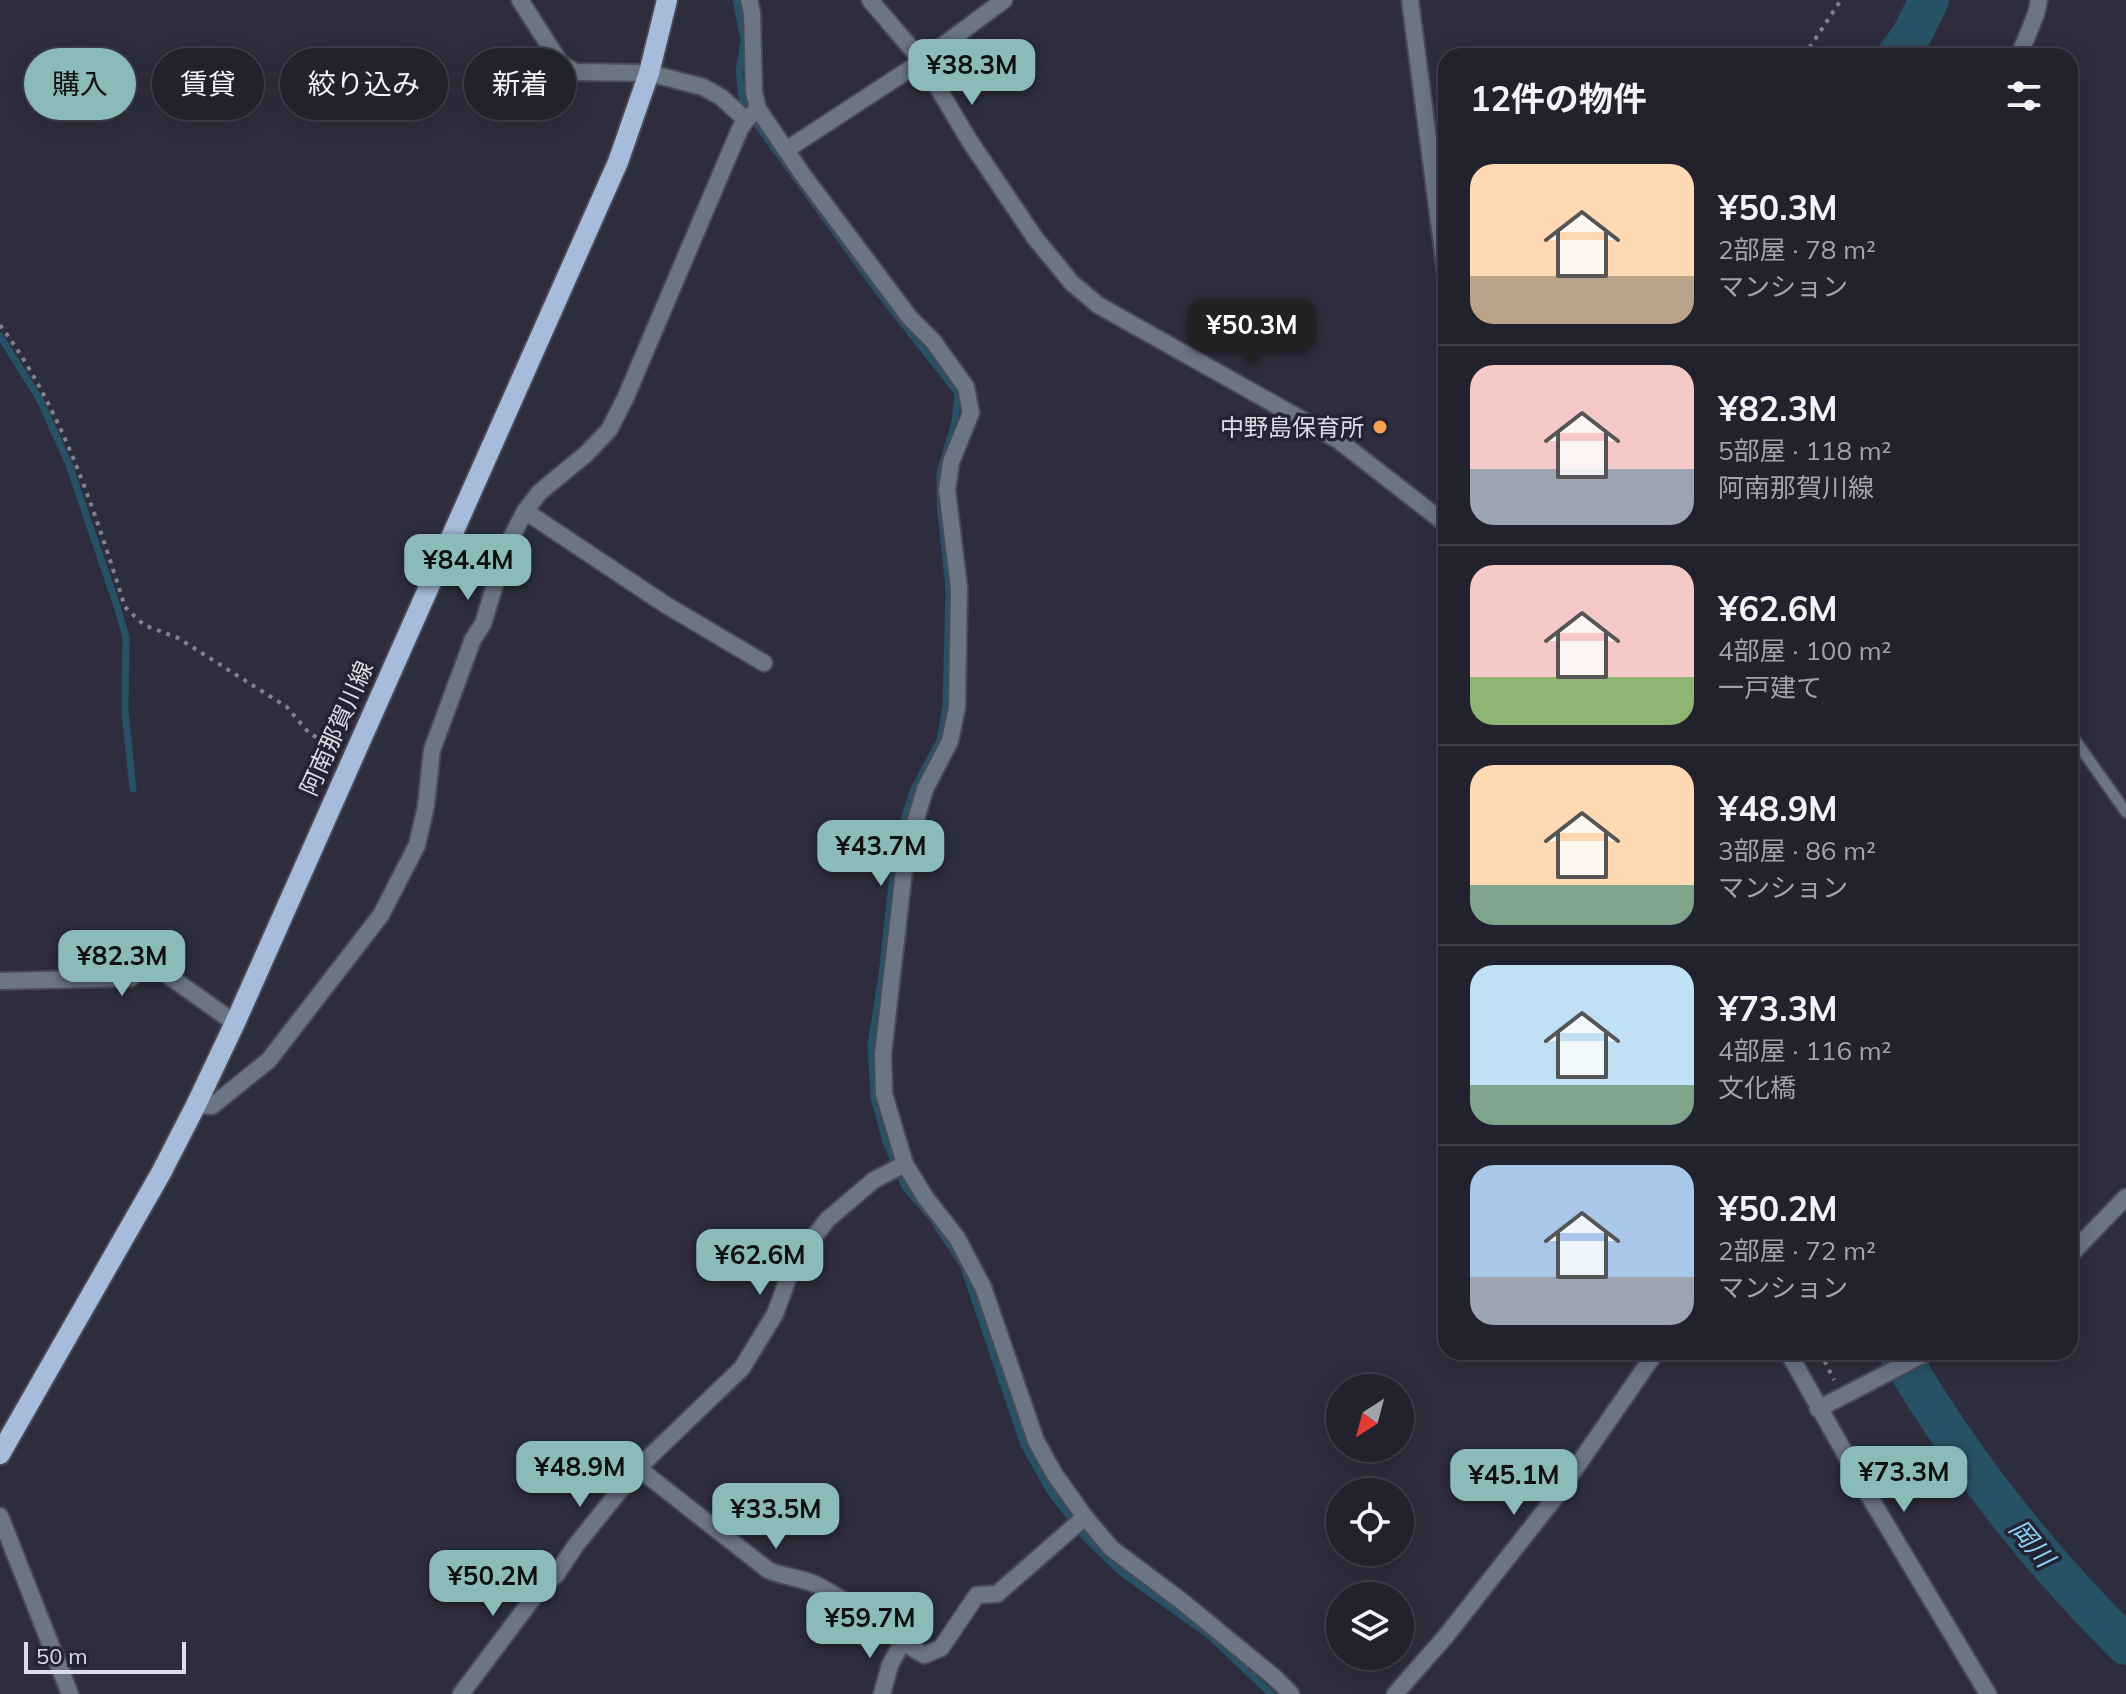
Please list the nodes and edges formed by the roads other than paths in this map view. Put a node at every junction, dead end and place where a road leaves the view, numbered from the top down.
1 (520, 0) edge
2 (667, 0) edge
3 (749, 0) edge
4 (870, 0) edge
5 (1004, 0) edge
6 (1410, 0) edge
7 (2039, 0) edge
8 (2022, 48) edge
9 (922, 61) junction
10 (649, 73) junction
11 (752, 114) junction
12 (786, 150) junction
13 (1438, 214) edge
14 (525, 511) junction
15 (1438, 518) edge
16 (764, 663) dead end
17 (2078, 744) edge
18 (2126, 812) edge
19 (0, 981) edge
20 (235, 1023) junction
21 (196, 1105) junction
22 (905, 1164) junction
23 (2126, 1197) edge
24 (2078, 1247) edge
25 (1650, 1360) edge
26 (1792, 1360) edge
27 (1913, 1360) edge
28 (1818, 1409) junction
29 (0, 1454) edge
30 (638, 1468) junction
31 (0, 1516) edge
32 (1085, 1517) junction
33 (902, 1643) junction
34 (70, 1694) edge
35 (461, 1694) edge
36 (882, 1694) edge
37 (1291, 1694) edge
38 (1395, 1694) edge
39 (1988, 1694) edge

1 - 10 street
2 - 10 main road, 阿南那賀川線
3 - 11 street
4 - 9 street
5 - 9 street
6 - 13 street
7 - 8 street
9 - 12 street
9 - 15 street
10 - 11 street
10 - 20 main road, 阿南那賀川線
11 - 12 street
11 - 14 street
12 - 22 street
14 - 16 street
14 - 21 street
17 - 18 lane
19 - 20 street
20 - 21 main road, 阿南那賀川線
21 - 29 main road, 阿南那賀川線
22 - 30 street
22 - 32 street
23 - 24 street
25 - 38 street
26 - 28 street
27 - 28 street
28 - 39 street
30 - 33 street
30 - 35 street
31 - 34 street
32 - 33 street
32 - 37 street
33 - 36 street

